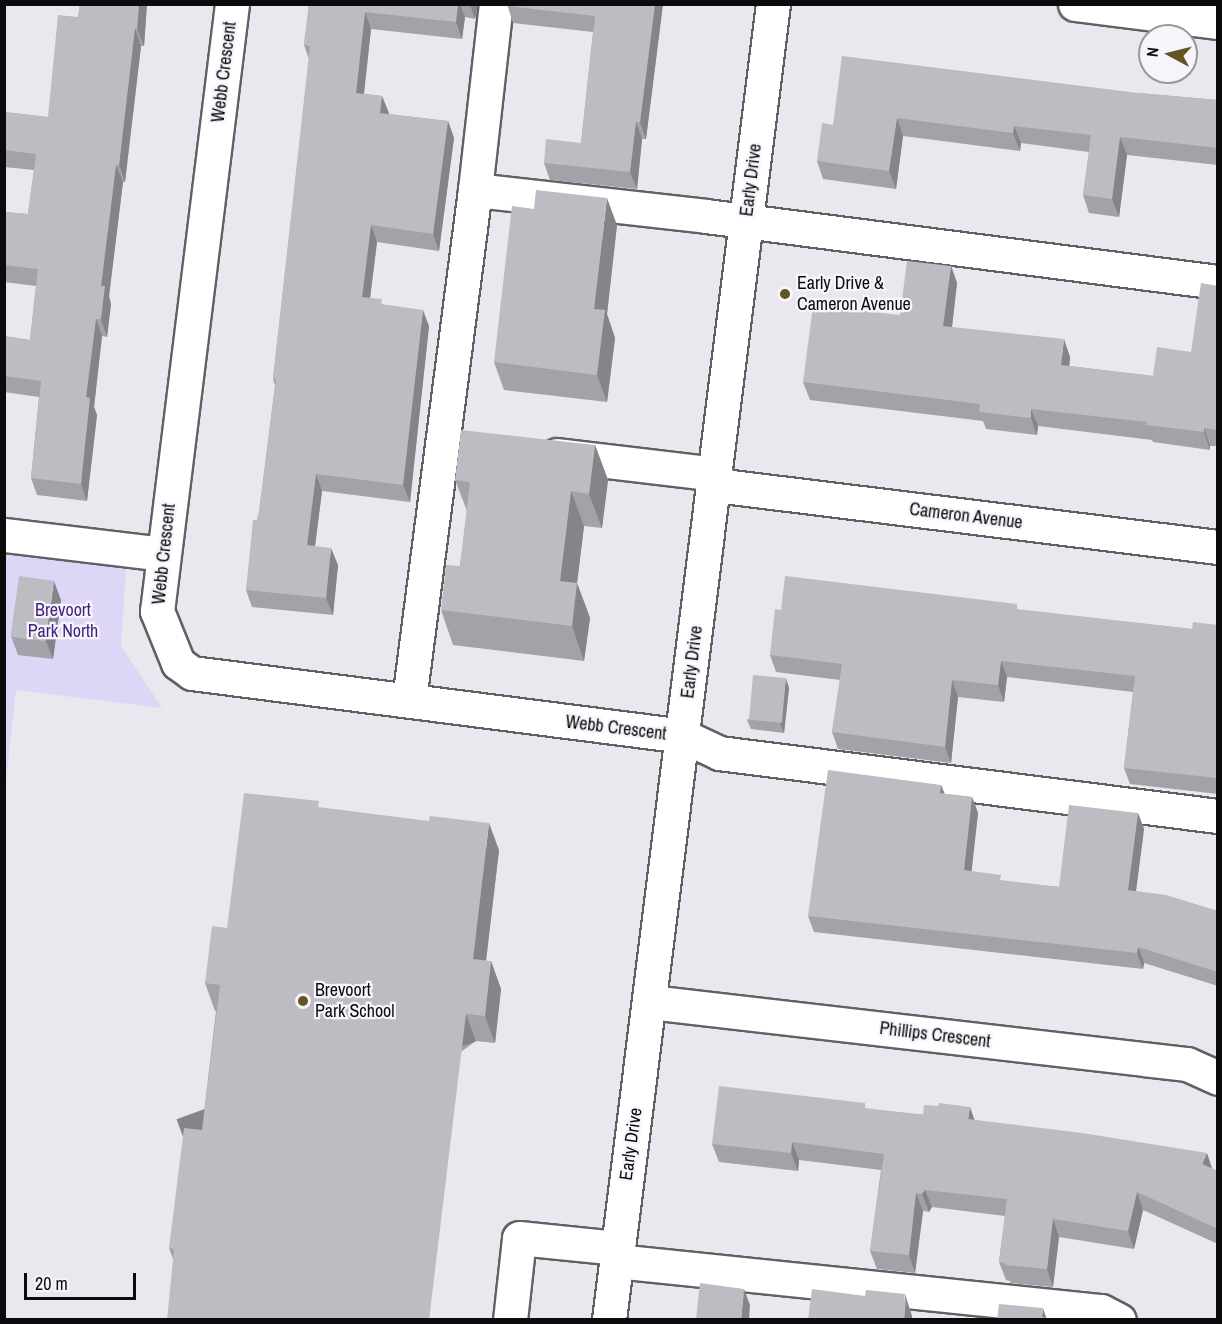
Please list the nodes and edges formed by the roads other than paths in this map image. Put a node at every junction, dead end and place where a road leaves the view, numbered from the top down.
1 (232, 4) edge
2 (496, 4) edge
3 (773, 4) edge
4 (1075, 4) edge
5 (1218, 22) edge
6 (475, 190) junction
7 (746, 221) junction
8 (1218, 282) edge
9 (442, 441) junction
10 (477, 446) edge
11 (524, 451) edge
12 (715, 479) junction
13 (4, 535) edge
14 (1218, 547) edge
15 (163, 554) junction
16 (409, 700) junction
17 (683, 736) junction
18 (1218, 816) edge
19 (650, 1002) junction
20 (1218, 1078) edge
21 (617, 1254) junction
22 (510, 1320) edge
23 (609, 1320) edge
24 (1119, 1320) edge

1 - 15 street, Webb Crescent
2 - 6 street
3 - 7 street, Early Drive
4 - 5 street
6 - 7 street
6 - 9 street
7 - 8 street
7 - 12 street, Early Drive
9 - 10 street
9 - 16 street
11 - 12 street, Cameron Avenue
12 - 14 street, Cameron Avenue
12 - 17 street, Early Drive
13 - 15 street
15 - 16 street, Webb Crescent
16 - 17 street, Webb Crescent
17 - 18 street, Webb Crescent
17 - 19 street, Early Drive
19 - 20 street, Phillips Crescent
19 - 21 street, Early Drive
21 - 22 street
21 - 23 street, Early Drive
21 - 24 street

